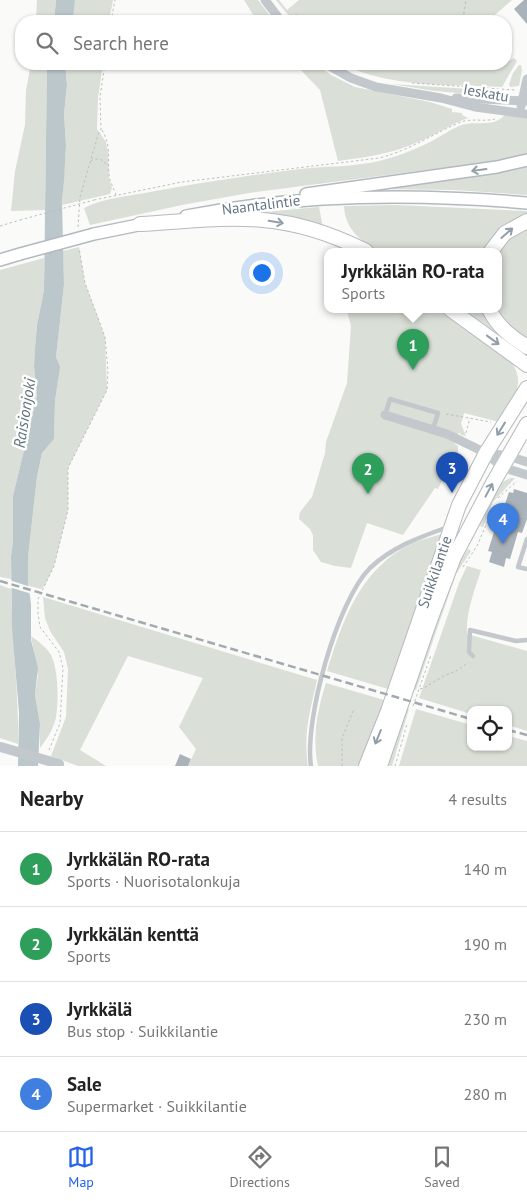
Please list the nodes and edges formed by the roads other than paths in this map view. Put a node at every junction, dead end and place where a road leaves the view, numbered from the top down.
1 (265, 0) edge
2 (276, 15) edge
3 (336, 70) edge
4 (527, 79) edge
5 (441, 98) junction
6 (525, 101) edge
7 (524, 113) edge
8 (527, 160) edge
9 (527, 204) edge
10 (243, 206) junction
11 (527, 221) edge
12 (140, 224) junction
13 (360, 248) edge
14 (493, 248) edge
15 (0, 260) edge
16 (456, 313) edge
17 (491, 313) edge
18 (527, 347) edge
19 (527, 365) edge
20 (527, 388) edge
21 (385, 416) joint
22 (527, 424) edge
23 (433, 429) junction
24 (486, 453) junction
25 (505, 461) junction
26 (527, 462) edge
27 (524, 474) edge
28 (461, 525) junction
29 (527, 539) edge
30 (527, 569) edge
31 (527, 640) edge
32 (473, 656) road end
33 (1, 747) edge
34 (59, 764) dead end
35 (311, 766) edge
36 (366, 766) edge
37 (380, 766) edge

1 - 2 street
3 - 5 street, Ieskatu
4 - 6 street
5 - 6 street, Ieskatu
5 - 7 street, Ieskatu
6 - 7 street
8 -> 10 main road
9 - 10 main road, Naantalintie
10 - 12 main road, Naantalintie
14 -> 11 main road
12 -> 13 main road
12 - 15 main road, Naantalintie, bridge
16 -> 19 main road
17 - 18 main road
20 -> 24 main road, Suikkilantie
21 - 23 street
21 - 23 lane
22 - 25 main road, Suikkilantie
23 - 24 street
24 - 25 street
24 - 28 main road, Suikkilantie
25 - 26 street
25 - 27 street
28 -> 25 main road, Suikkilantie
28 - 35 lane
28 -> 36 main road, Suikkilantie
28 - 37 main road, Suikkilantie
29 - 30 lane
31 - 32 lane
33 - 34 street, bridge

